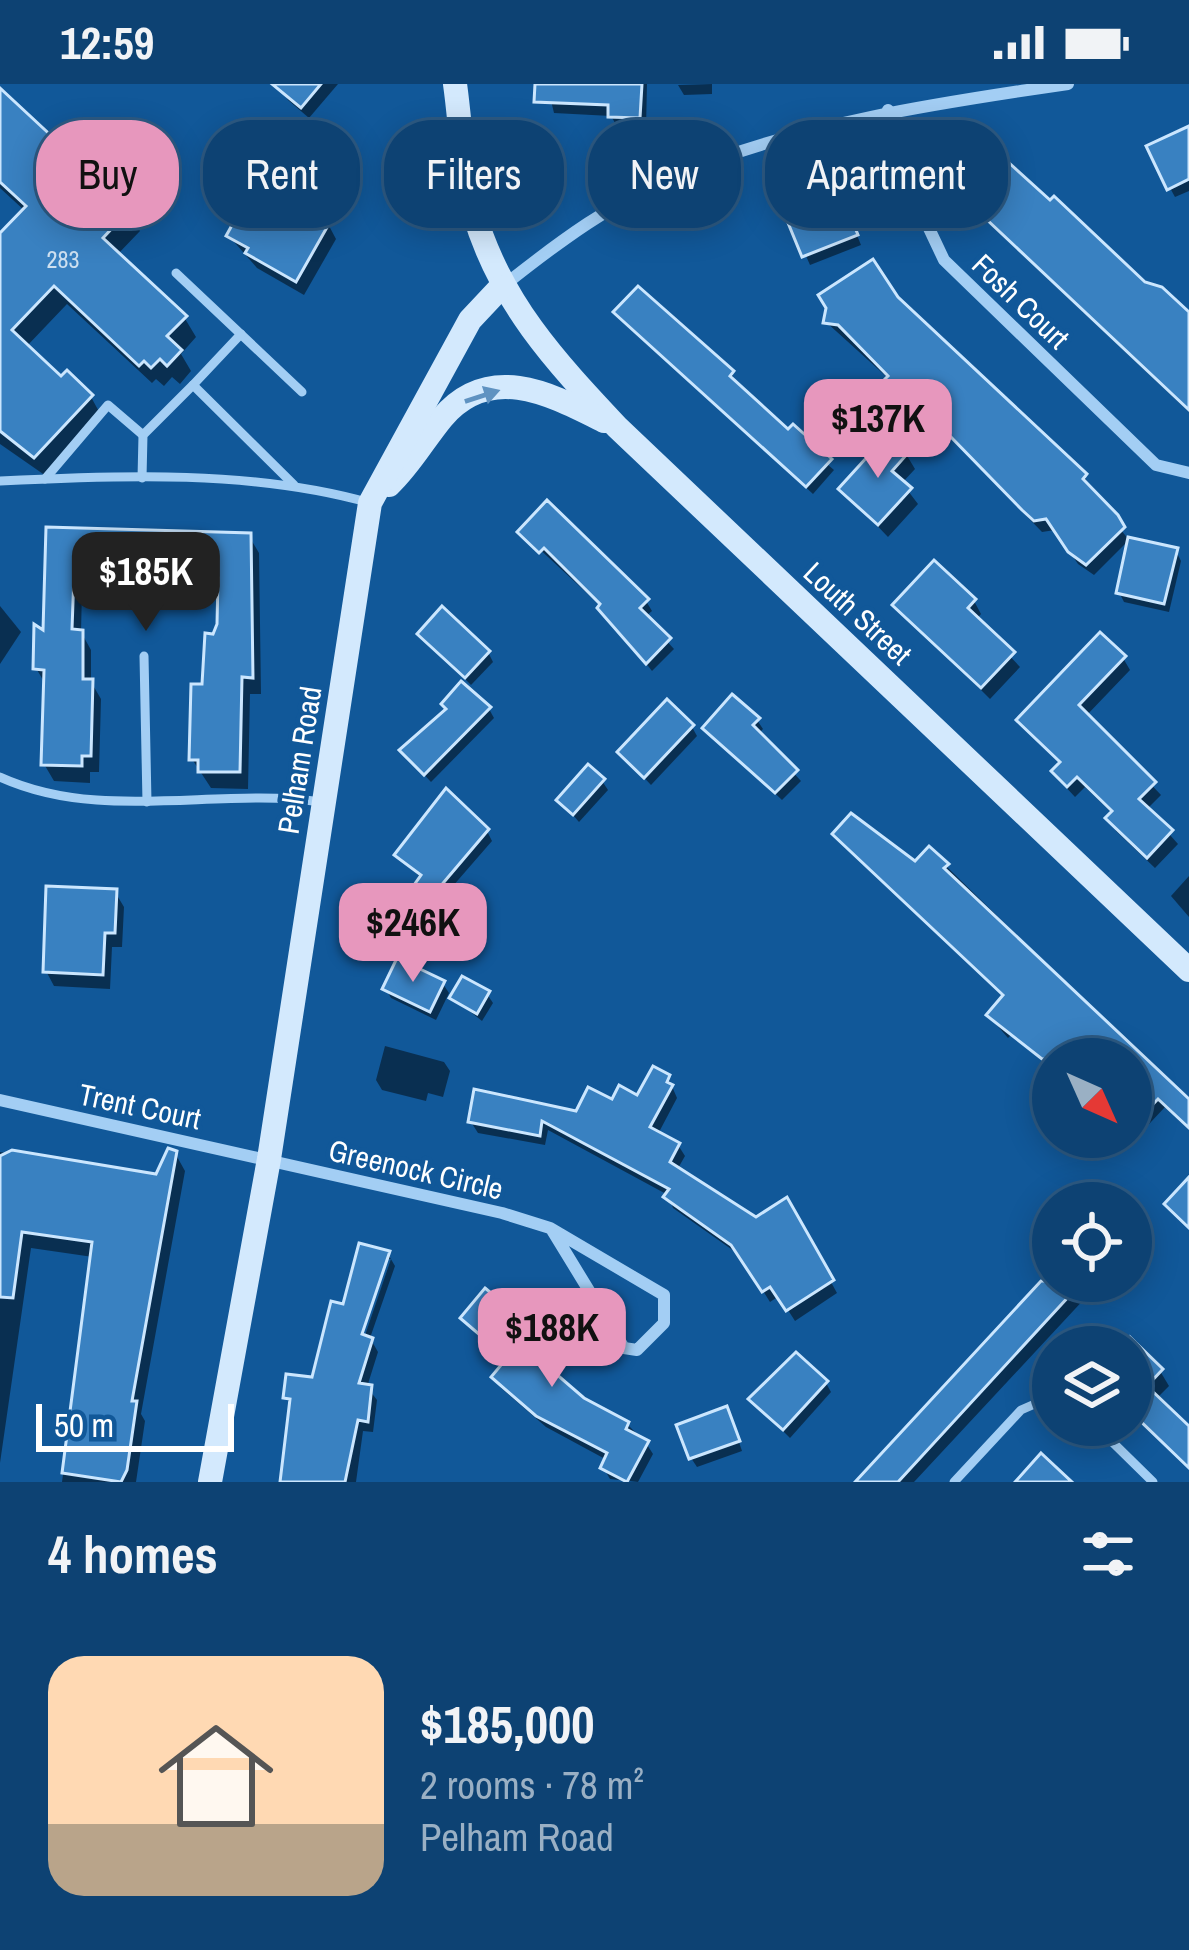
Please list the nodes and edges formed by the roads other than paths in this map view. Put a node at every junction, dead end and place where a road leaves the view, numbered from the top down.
1 (455, 84) edge
2 (1068, 84) edge
3 (888, 110) junction
4 (176, 273) dead end
5 (501, 287) junction
6 (241, 334) junction
7 (193, 385) junction
8 (302, 392) dead end
9 (617, 427) junction
10 (143, 435) junction
11 (1189, 473) edge
12 (45, 478) junction
13 (142, 478) junction
14 (0, 481) edge
15 (294, 485) junction
16 (370, 503) junction
17 (144, 656) dead end
18 (0, 777) edge
19 (147, 802) junction
20 (322, 802) junction
21 (1189, 970) edge
22 (0, 1100) edge
23 (269, 1159) junction
24 (552, 1230) junction
25 (1032, 1405) edge
26 (1117, 1446) edge
27 (210, 1482) edge
28 (954, 1482) edge
29 (1154, 1482) edge

1 - 5 main road
2 - 3 street
3 - 5 street
3 - 11 street, Fosh Court
4 - 6 lane
5 - 9 main road, Louth Street
5 - 16 main road, Pelham Road
6 - 7 lane
6 - 8 lane
7 - 10 lane
7 - 15 lane
16 -> 9 main road
9 - 21 main road, Louth Street
10 - 12 lane
10 - 13 lane
12 - 13 lane
12 - 14 lane
13 - 15 lane
15 - 16 lane
16 - 20 main road, Pelham Road
17 - 19 lane
18 - 19 lane
19 - 20 lane
20 - 23 main road, Pelham Road
22 - 23 street, Trent Court
23 - 24 street, Greenock Circle
23 - 27 main road, Pelham Road
24 - 24 street, Greenock Circle
25 - 28 lane
26 - 29 lane

